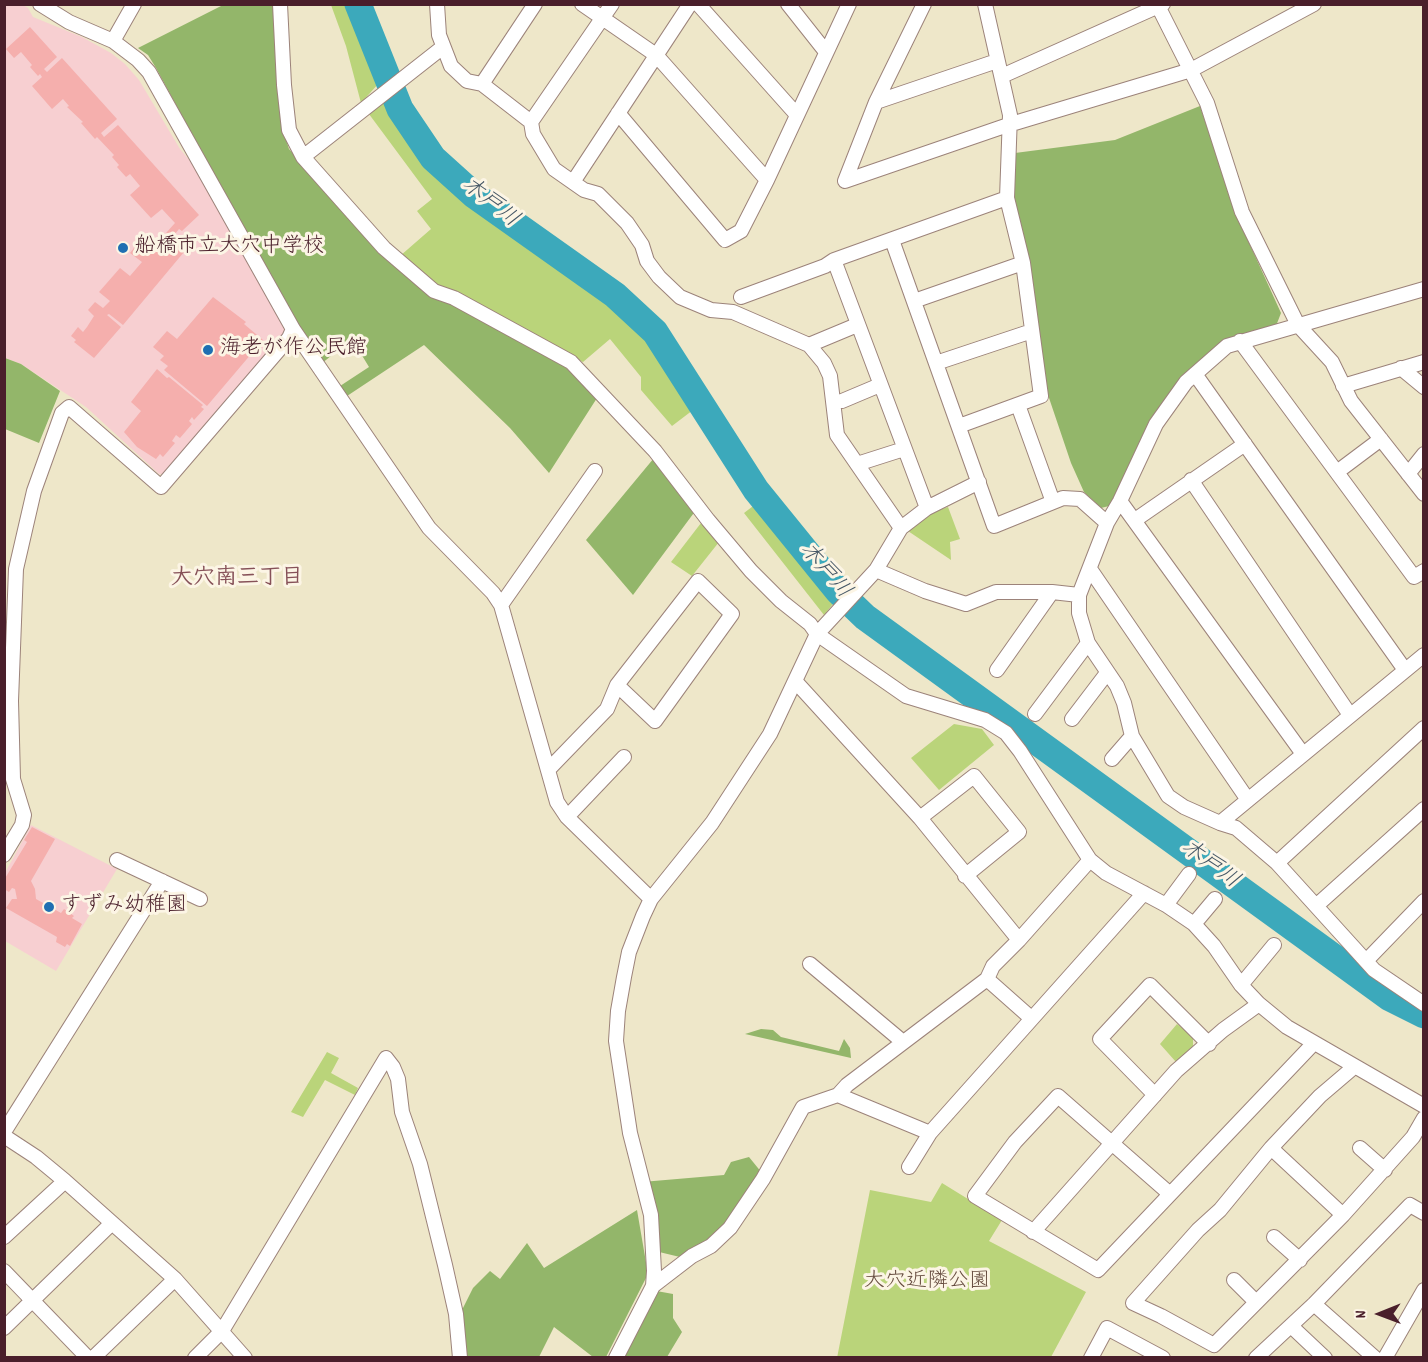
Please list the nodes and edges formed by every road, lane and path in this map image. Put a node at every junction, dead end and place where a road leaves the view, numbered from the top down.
1 (40, 4) edge
2 (134, 4) edge
3 (280, 4) edge
4 (437, 4) edge
5 (535, 4) edge
6 (582, 4) edge
7 (612, 4) edge
8 (690, 4) edge
9 (698, 4) edge
10 (788, 4) edge
11 (849, 4) edge
12 (924, 4) edge
13 (1314, 4) edge
14 (1159, 5) edge
15 (990, 6) edge
16 (602, 18) junction
17 (113, 41) junction
18 (826, 52) junction
19 (434, 54) junction
20 (656, 55) junction
21 (997, 61) junction
22 (1191, 69) junction
23 (1002, 76) junction
24 (482, 84) junction
25 (876, 102) junction
26 (618, 113) junction
27 (797, 115) junction
28 (531, 122) junction
29 (1008, 125) junction
30 (303, 156) junction
31 (767, 180) junction
32 (573, 182) junction
33 (1007, 198) junction
34 (892, 240) junction
35 (834, 260) junction
36 (1023, 263) junction
37 (1424, 289) edge
38 (741, 297) dead end
39 (914, 301) junction
40 (1298, 324) junction
41 (857, 325) junction
42 (293, 329) junction
43 (1032, 331) junction
44 (1240, 340) junction
45 (809, 345) junction
46 (1424, 362) edge
47 (936, 363) junction
48 (1401, 368) junction
49 (1195, 374) junction
50 (880, 385) junction
51 (1343, 386) junction
52 (1424, 387) edge
53 (842, 400) dead end
54 (1018, 405) junction
55 (959, 426) junction
56 (1381, 439) junction
57 (1245, 444) junction
58 (904, 448) junction
59 (1424, 454) edge
60 (857, 464) junction
61 (595, 471) dead end
62 (1337, 472) junction
63 (1408, 474) junction
64 (1191, 480) junction
65 (979, 482) junction
66 (1424, 494) edge
67 (1120, 501) junction
68 (1053, 502) junction
69 (927, 508) junction
70 (1135, 520) junction
71 (1107, 523) junction
72 (901, 528) junction
73 (10, 567) edge
74 (1090, 568) junction
75 (876, 570) junction
76 (1424, 571) edge
77 (1052, 592) junction
78 (1079, 595) junction
79 (501, 605) junction
80 (9, 627) edge
81 (817, 634) junction
82 (1088, 643) junction
83 (1424, 656) edge
84 (997, 670) dead end
85 (1405, 670) junction
86 (1107, 674) junction
87 (795, 681) junction
88 (617, 685) junction
89 (1035, 714) dead end
90 (1350, 715) junction
91 (1072, 719) dead end
92 (1424, 728) edge
93 (1132, 736) junction
94 (1303, 754) junction
95 (624, 757) dead end
96 (1112, 759) dead end
97 (548, 770) junction
98 (1248, 800) junction
99 (1424, 809) edge
100 (567, 817) junction
101 (920, 818) junction
102 (1220, 823) junction
103 (4, 855) edge
104 (117, 860) dead end
105 (1090, 860) junction
106 (1277, 863) junction
107 (1189, 874) dead end
108 (965, 876) junction
109 (162, 881) junction
110 (1144, 893) junction
111 (200, 899) dead end
112 (651, 899) junction
113 (1215, 899) dead end
114 (1424, 901) edge
115 (1166, 905) junction
116 (1316, 906) junction
117 (1194, 924) junction
118 (1019, 940) junction
119 (1274, 945) dead end
120 (1366, 960) junction
121 (810, 964) dead end
122 (987, 979) junction
123 (1241, 985) junction
124 (1422, 1000) edge
125 (1258, 1004) junction
126 (1031, 1018) junction
127 (903, 1042) junction
128 (1314, 1043) junction
129 (1209, 1044) junction
130 (1353, 1067) junction
131 (838, 1095) junction
132 (1155, 1095) junction
133 (1424, 1106) edge
134 (1424, 1118) edge
135 (930, 1133) junction
136 (4, 1134) edge
137 (1112, 1142) junction
138 (1271, 1148) junction
139 (1360, 1148) dead end
140 (909, 1167) dead end
141 (1385, 1170) junction
142 (65, 1181) junction
143 (1170, 1194) junction
144 (1424, 1213) edge
145 (1343, 1215) junction
146 (112, 1223) junction
147 (1033, 1232) junction
148 (4, 1238) edge
149 (1274, 1238) dead end
150 (1300, 1260) junction
151 (4, 1271) edge
152 (175, 1279) junction
153 (1234, 1280) dead end
154 (652, 1286) junction
155 (1424, 1290) edge
156 (33, 1301) junction
157 (1256, 1302) junction
158 (1314, 1304) junction
159 (1415, 1305) junction
160 (1424, 1317) edge
161 (1291, 1326) junction
162 (4, 1328) edge
163 (222, 1330) junction
164 (88, 1358) edge
165 (93, 1358) edge
166 (195, 1358) edge
167 (245, 1358) edge
168 (460, 1358) edge
169 (616, 1358) edge
170 (1091, 1358) edge
171 (1163, 1358) edge
172 (1256, 1358) edge
173 (1325, 1358) edge
174 (1376, 1358) edge
175 (1385, 1358) edge

1 - 17 street
2 - 17 street
3 - 30 street
4 - 19 street
5 - 24 street
6 - 16 street
7 - 16 street
8 - 20 street
9 - 27 street
10 - 18 street
11 - 18 street
12 - 25 street
13 - 22 street
14 - 22 street
14 - 23 street
15 - 21 street
16 - 20 street
16 - 28 street
17 - 42 street
18 - 27 street
19 - 24 street
19 - 30 street
20 - 26 street
20 - 31 street
21 - 23 street
21 - 25 street
22 - 29 street
22 - 40 street
23 - 29 street
24 - 28 street
25 - 29 street
26 - 31 street
26 - 32 street
27 - 31 street
28 - 32 street
29 - 33 street
30 - 81 street
32 - 45 street
33 - 34 street
33 - 36 street
34 - 35 street
34 - 39 street
35 - 38 street
35 - 41 street
36 - 39 street
36 - 43 street
37 - 40 street
39 - 47 street
40 - 44 street
40 - 51 street
41 - 45 street
41 - 50 street
42 - 73 street
42 - 79 street
43 - 47 street
43 - 54 street
44 - 49 street
44 - 62 street
45 - 60 street
46 - 48 street
47 - 55 street
48 - 51 street
48 - 52 street
49 - 57 street
49 - 67 street
50 - 53 street
50 - 58 street
51 - 56 street
54 - 55 street
54 - 68 street
55 - 65 street
56 - 62 street
56 - 63 street
57 - 64 street
57 - 85 street
58 - 60 street
58 - 69 street
59 - 63 street
60 - 72 street
61 - 79 street
62 - 76 street
63 - 66 street
64 - 70 street
64 - 90 street
65 - 68 street
65 - 69 street
67 - 70 street
67 - 71 street
68 - 71 street
69 - 72 street
70 - 94 street
71 - 74 street
72 - 75 street
73 - 80 street
74 - 78 street
74 - 98 street
75 - 77 street
75 - 81 street
77 - 78 street
77 - 84 street
78 - 82 street
79 - 97 street
80 - 103 street
81 - 87 street
81 - 105 street
82 - 86 street
82 - 89 street
83 - 85 street
85 - 90 street
86 - 91 street
86 - 93 street
87 - 101 street
87 - 112 street
88 - 88 street
88 - 97 street
90 - 94 street
92 - 106 street
93 - 96 street
93 - 102 street
94 - 98 street
95 - 100 street
97 - 100 street
98 - 102 street
99 - 116 street
100 - 112 street
101 - 108 street
101 - 108 street
102 - 106 street
104 - 109 street
105 - 110 street
105 - 118 street
106 - 116 street
107 - 115 street
108 - 118 street
109 - 111 street
109 - 136 street
110 - 115 street
110 - 126 street
112 - 154 street
113 - 117 street
114 - 120 street
115 - 117 street
116 - 120 street
117 - 123 street
118 - 122 street
119 - 123 street
120 - 124 street
121 - 127 street
122 - 126 street
122 - 127 street
123 - 125 street
125 - 128 street
125 - 129 street
126 - 135 street
127 - 131 street
128 - 130 street
128 - 143 street
129 - 132 street
129 - 132 street
130 - 133 street
130 - 138 street
131 - 135 street
131 - 154 street
132 - 137 street
134 - 141 street
135 - 140 street
136 - 142 street
137 - 143 street
137 - 147 street
137 - 147 street
138 - 145 street
138 - 157 street
139 - 141 street
141 - 145 street
142 - 146 street
142 - 148 street
143 - 147 street
144 - 158 street
145 - 150 street
146 - 152 street
146 - 156 street
149 - 150 street
150 - 157 street
151 - 156 street
152 - 163 street
152 - 165 street
153 - 157 street
154 - 169 street
155 - 159 street
156 - 162 street
156 - 164 street
158 - 161 street
158 - 174 street
159 - 160 street
159 - 175 street
161 - 172 street
161 - 173 street
163 - 166 street
163 - 167 street
163 - 168 street
170 - 171 street

